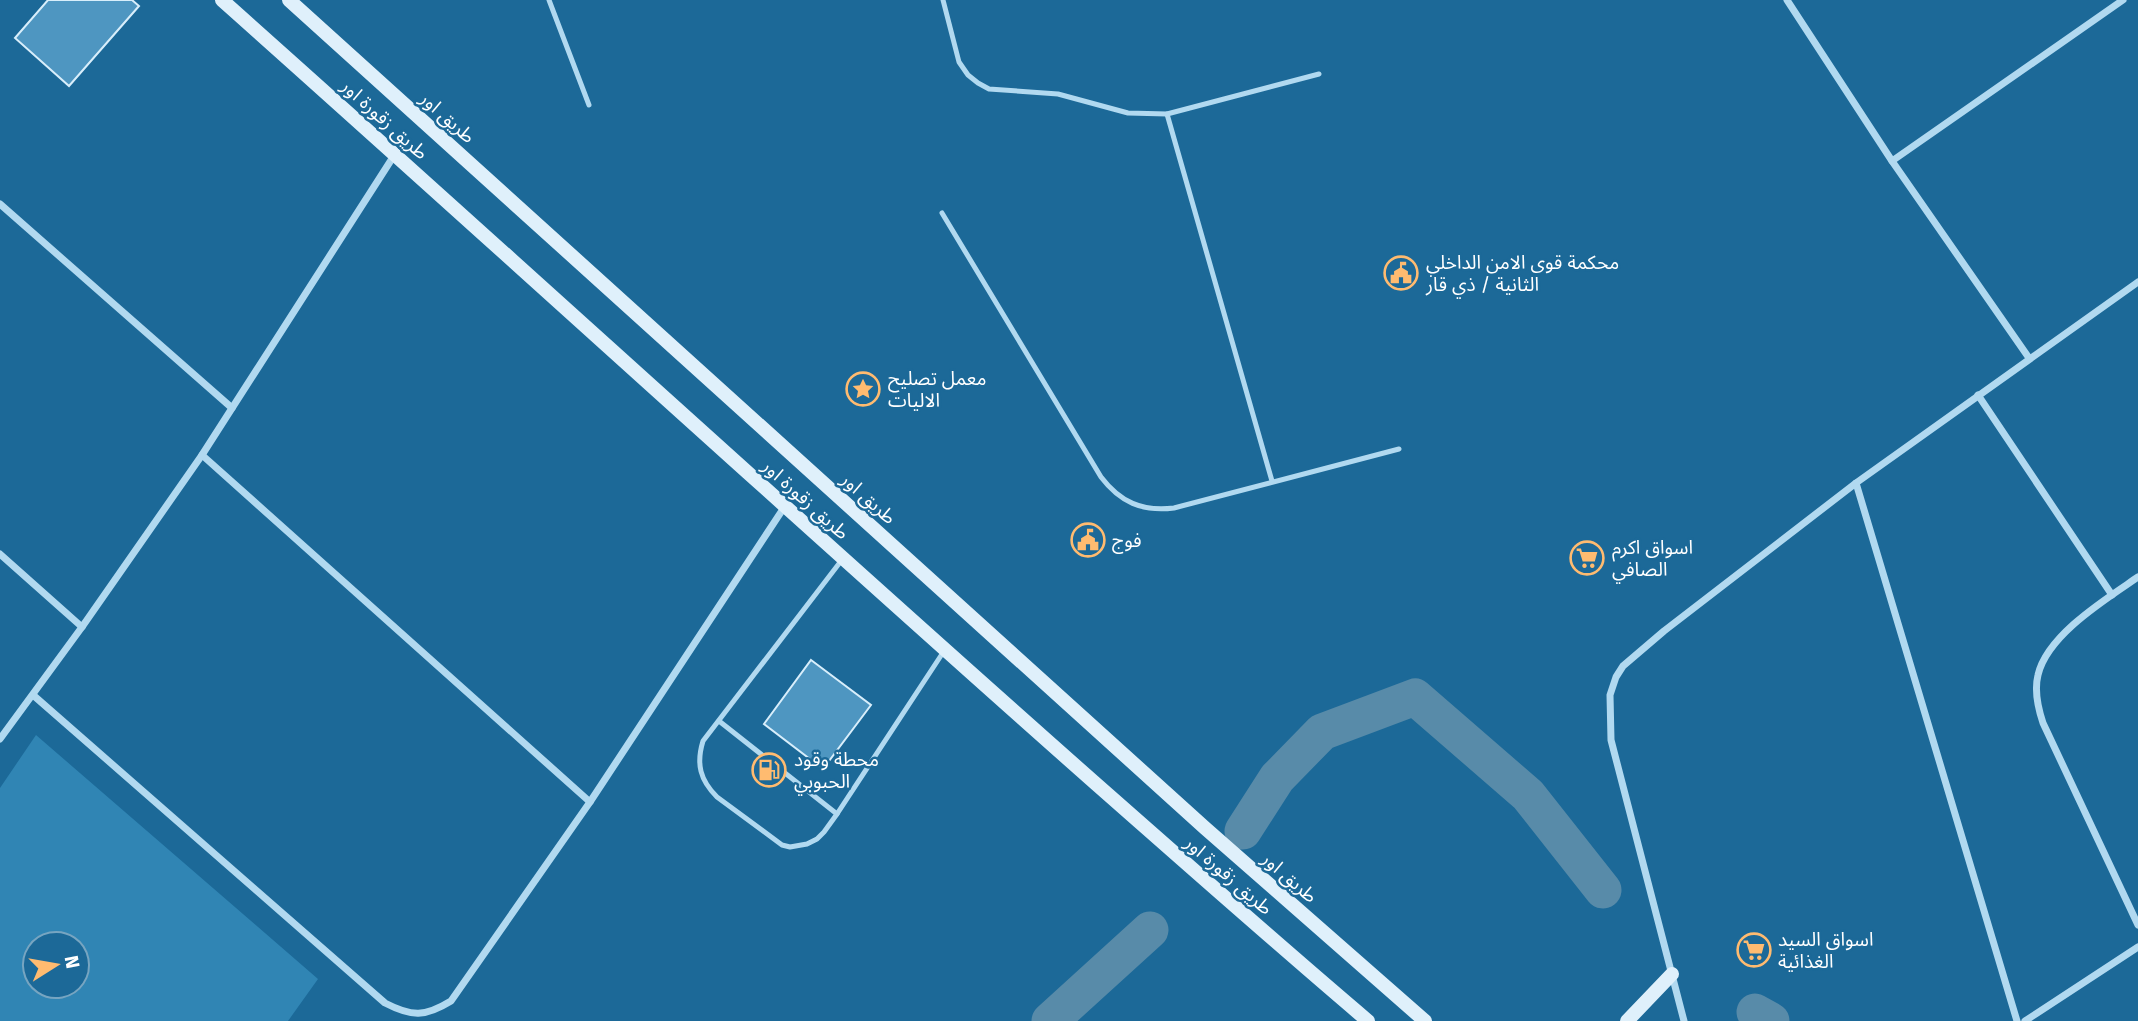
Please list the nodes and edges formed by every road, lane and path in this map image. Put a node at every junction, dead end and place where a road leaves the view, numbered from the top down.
1 (222, 0) edge
2 (289, 0) edge
3 (549, 0) edge
4 (943, 0) edge
5 (1787, 0) edge
6 (2123, 0) edge
7 (1319, 74) dead end
8 (589, 105) dead end
9 (1167, 114) junction
10 (395, 154) junction
11 (1892, 161) junction
12 (0, 204) edge
13 (942, 213) dead end
14 (2138, 282) edge
15 (2029, 358) junction
16 (1978, 395) junction
17 (232, 408) junction
18 (1399, 449) dead end
19 (202, 455) junction
20 (1272, 481) junction
21 (1856, 483) junction
22 (785, 506) junction
23 (0, 554) edge
24 (843, 558) junction
25 (2138, 577) edge
26 (2112, 595) junction
27 (82, 627) junction
28 (945, 650) junction
29 (33, 695) junction
30 (719, 721) junction
31 (0, 739) edge
32 (590, 802) junction
33 (837, 814) junction
34 (2138, 925) edge
35 (2138, 947) edge
36 (1672, 974) junction
37 (1368, 1021) edge
38 (1425, 1021) edge
39 (1627, 1021) edge
40 (1684, 1021) edge
41 (2017, 1021) edge
42 (2025, 1021) edge

1 - 10 main road, طريق زقورة اور
2 - 38 main road, طريق اور
3 - 8 lane
4 - 9 lane
5 - 11 street
6 - 11 street
7 - 9 lane
9 - 20 lane
10 - 17 street
10 - 22 main road, طريق زقورة اور
11 - 15 street
12 - 17 street
13 - 20 lane
14 - 15 street
15 - 16 street
16 - 21 street
16 - 26 street
17 - 19 street
18 - 20 lane
19 - 27 street
19 - 32 street
21 - 36 street
21 - 41 street
22 - 24 main road, طريق زقورة اور
22 - 32 street
23 - 27 street
24 - 28 main road, طريق زقورة اور
24 - 30 lane
25 - 26 street
26 - 34 street
27 - 29 street
28 - 33 lane
28 - 37 main road, طريق زقورة اور
29 - 31 street
29 - 32 street
30 - 33 lane
30 - 33 lane
35 - 42 street
36 - 39 main road
36 - 40 street

